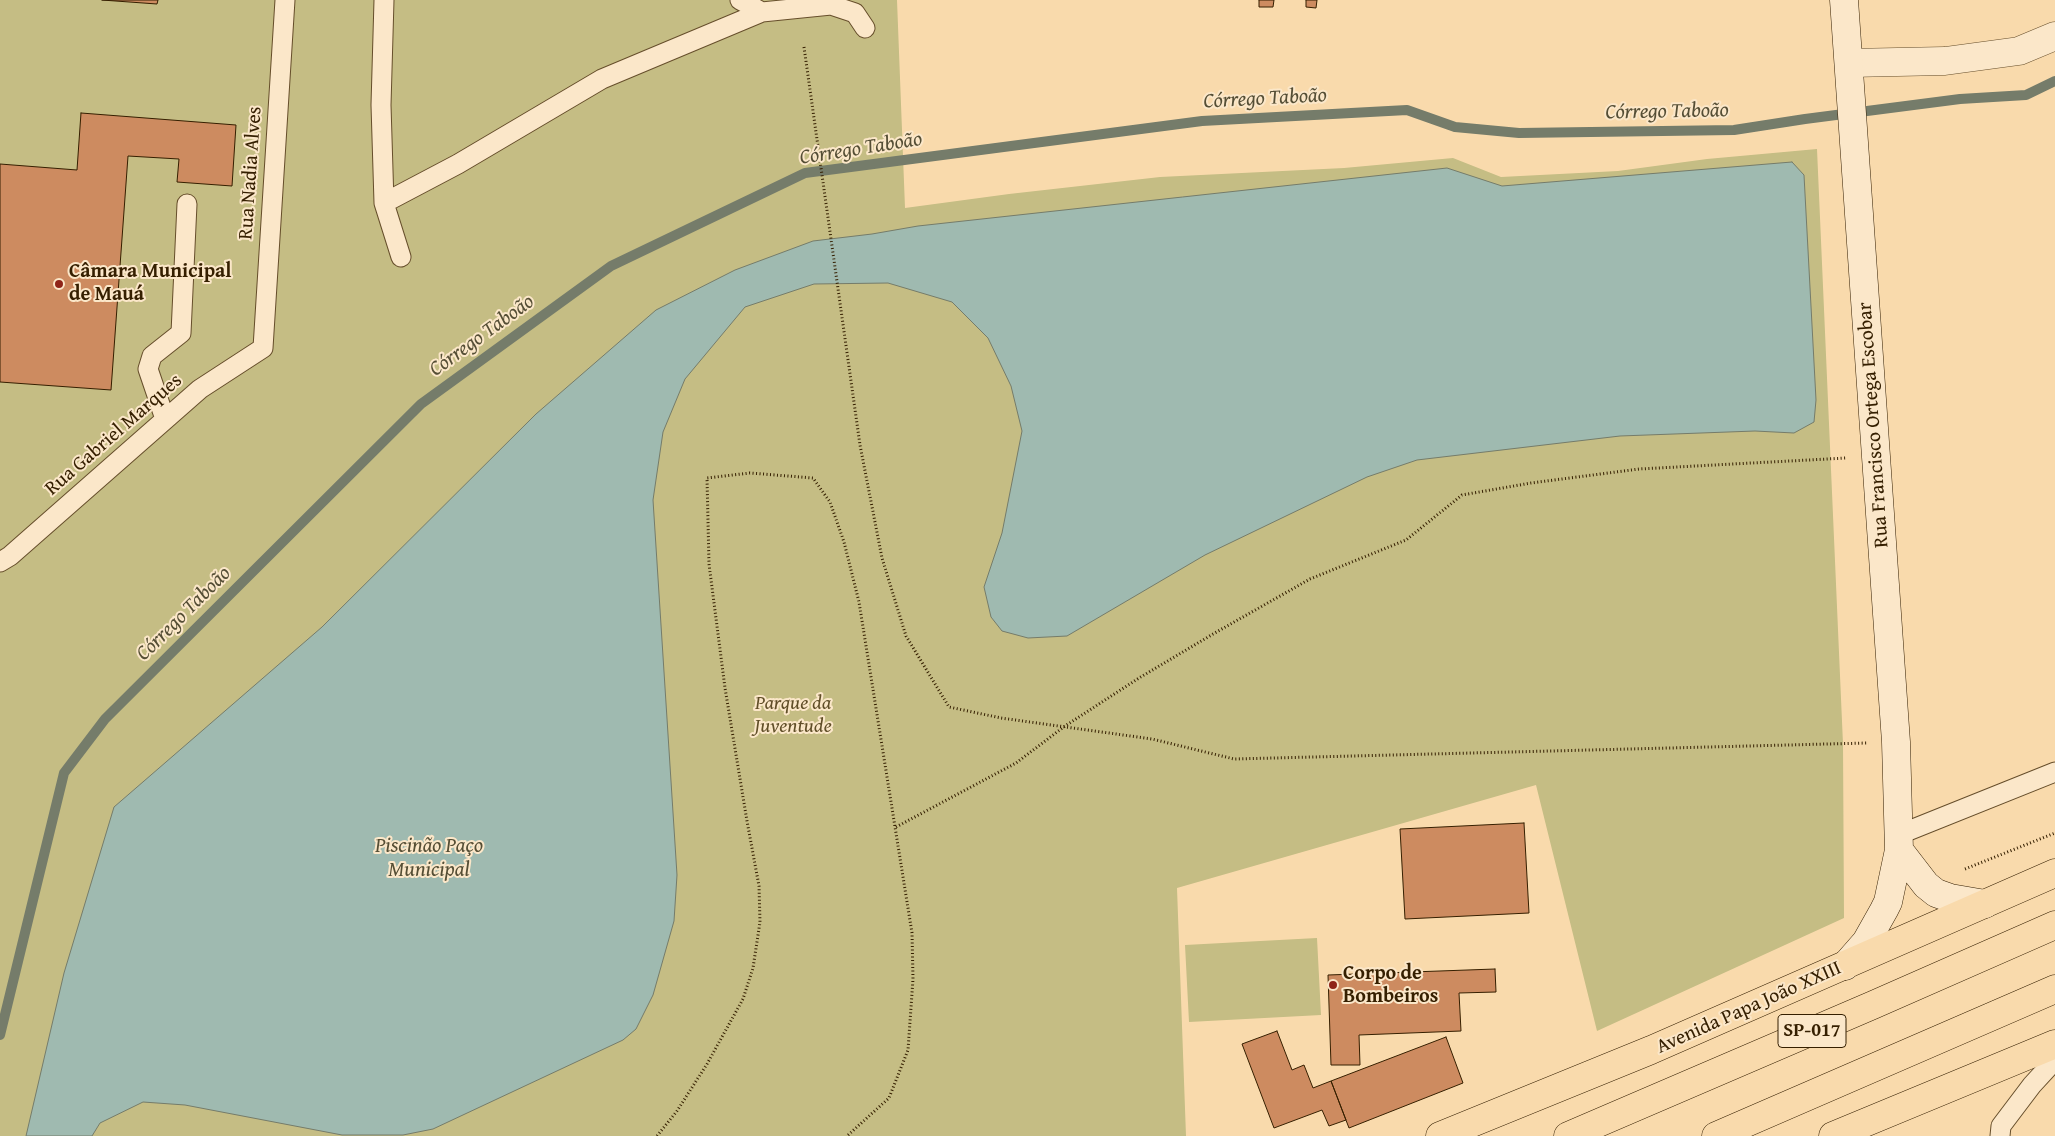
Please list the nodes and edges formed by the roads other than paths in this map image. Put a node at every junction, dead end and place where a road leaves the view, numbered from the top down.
1 (285, 0) edge
2 (384, 0) edge
3 (740, 0) edge
4 (1844, 0) edge
5 (762, 12) junction
6 (864, 28) dead end
7 (2055, 36) edge
8 (1849, 63) junction
9 (384, 203) junction
10 (187, 204) dead end
11 (401, 257) dead end
12 (263, 348) joint
13 (165, 419) junction
14 (0, 562) edge
15 (2055, 772) edge
16 (1899, 843) junction
17 (2055, 873) edge
18 (1985, 904) junction
19 (2055, 924) edge
20 (1845, 966) junction
21 (2055, 990) edge
22 (2055, 1044) edge
23 (2055, 1060) edge
24 (1440, 1136) edge
25 (1568, 1136) edge
26 (1716, 1136) edge
27 (1833, 1136) edge
28 (2000, 1136) edge

1 - 12 lane, Rua Nadia Alves
2 - 9 lane
3 - 5 lane
4 - 8 main road, Rua Francisco Ortega Escobar
5 - 6 lane
5 - 9 lane
7 - 8 main road
8 - 16 main road, Rua Francisco Ortega Escobar
9 - 11 lane
10 - 13 lane
12 - 13 lane, Rua Gabriel Marques
13 - 14 lane, Rua Gabriel Marques
15 - 16 lane
16 - 18 main road
16 - 20 main road, Rua Francisco Ortega Escobar
17 - 18 main road, Avenida Papa João XXIII
18 - 20 main road, Avenida Papa João XXIII
19 - 25 main road, SP-017
20 - 24 main road, Avenida Papa João XXIII
21 - 26 main road, SP-017
22 - 27 main road
23 - 28 lane

